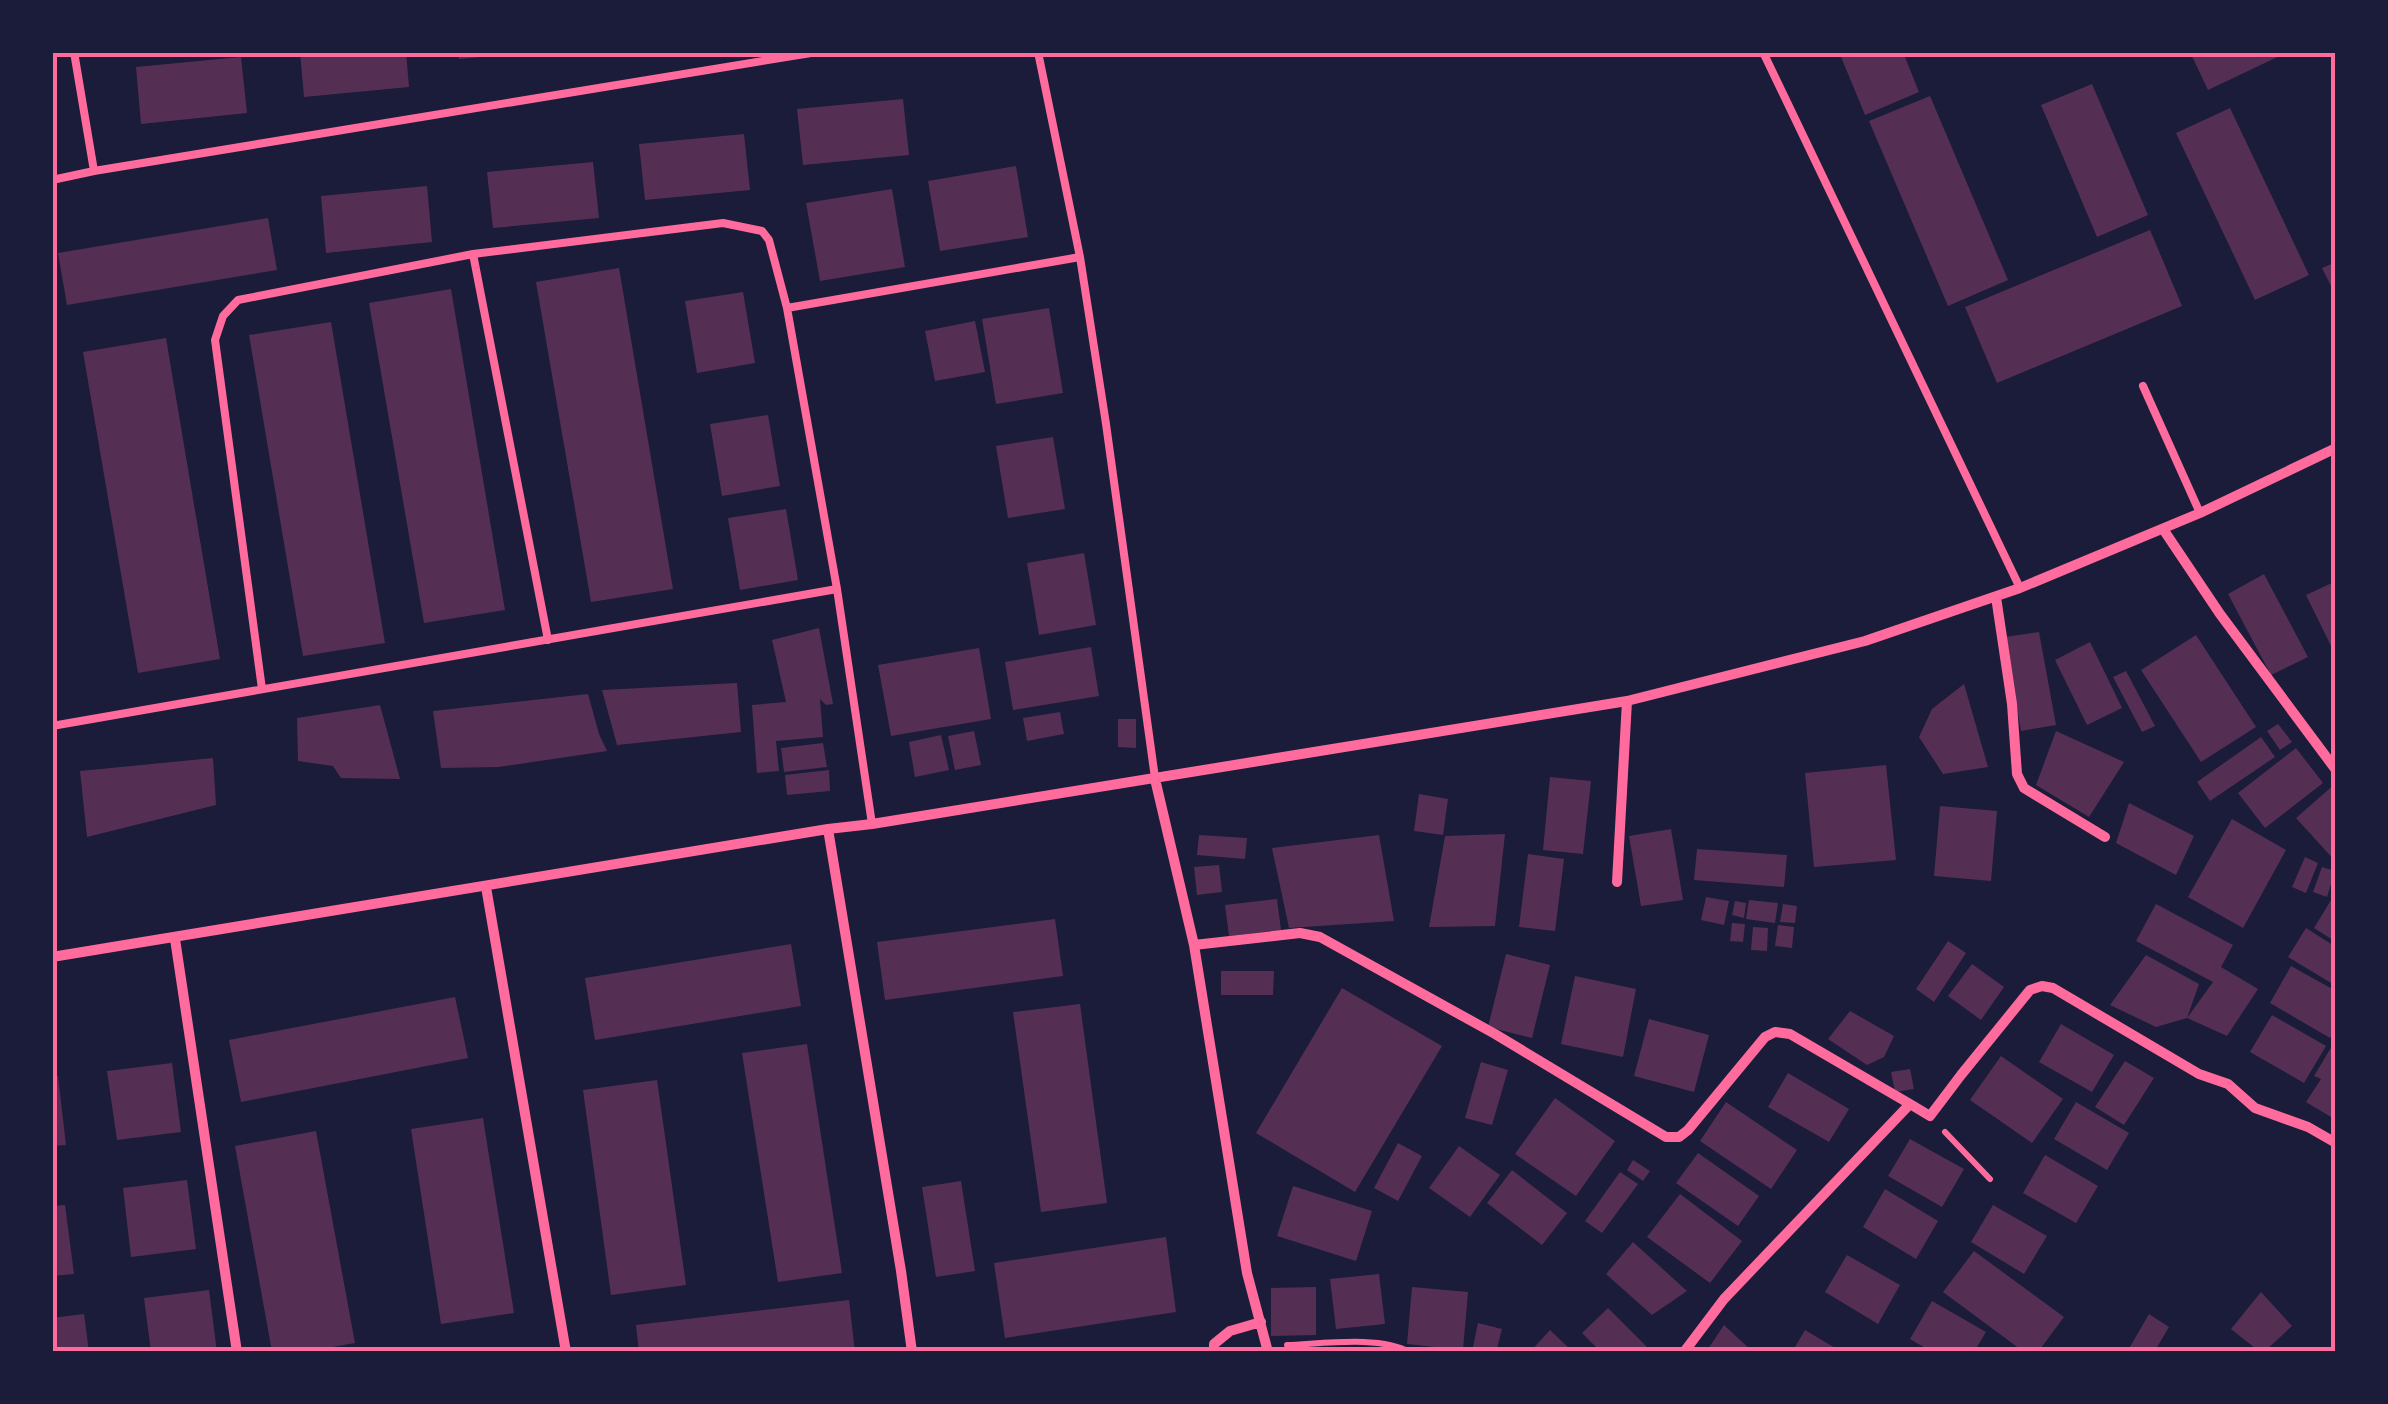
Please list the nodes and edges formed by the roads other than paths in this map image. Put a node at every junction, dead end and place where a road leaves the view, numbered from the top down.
1 (74, 52) edge
2 (817, 52) edge
3 (1038, 52) edge
4 (1763, 52) edge
5 (94, 171) junction
6 (52, 180) edge
7 (474, 254) junction
8 (1080, 257) junction
9 (787, 308) junction
10 (2143, 386) dead end
11 (2336, 448) edge
12 (2200, 513) junction
13 (2163, 529) junction
14 (2020, 588) junction
15 (837, 589) junction
16 (1996, 596) junction
17 (548, 640) junction
18 (262, 690) junction
19 (1627, 701) junction
20 (52, 713) edge
21 (54, 726) edge
22 (2336, 770) edge
23 (1155, 779) junction
24 (872, 824) junction
25 (828, 829) junction
26 (2104, 837) dead end
27 (1617, 882) dead end
28 (486, 887) junction
29 (175, 939) junction
30 (1194, 945) junction
31 (52, 957) edge
32 (1910, 1104) junction
33 (2333, 1137) edge
34 (1261, 1322) junction
35 (1267, 1348) edge
36 (237, 1352) edge
37 (566, 1352) edge
38 (912, 1352) edge
39 (1214, 1352) edge
40 (1684, 1352) edge

1 - 5 lane
2 - 5 lane
3 - 8 lane
4 - 14 lane
5 - 6 lane
7 - 9 lane
7 - 17 lane
7 - 18 lane
8 - 9 lane
8 - 23 lane
9 - 15 lane
10 - 12 lane
11 - 12 street
12 - 13 street
13 - 14 street
13 - 22 street
14 - 16 street
15 - 17 lane
15 - 24 lane
16 - 19 street
16 - 26 street
17 - 18 lane
18 - 21 lane
19 - 23 street
19 - 27 street
20 - 21 lane
23 - 24 street
23 - 30 street
24 - 25 street
25 - 28 street
25 - 38 street
28 - 29 street
28 - 37 street
29 - 31 street
29 - 36 street
30 - 32 street
30 - 34 street
32 - 33 street
32 - 40 street
34 - 35 street
34 - 39 street

